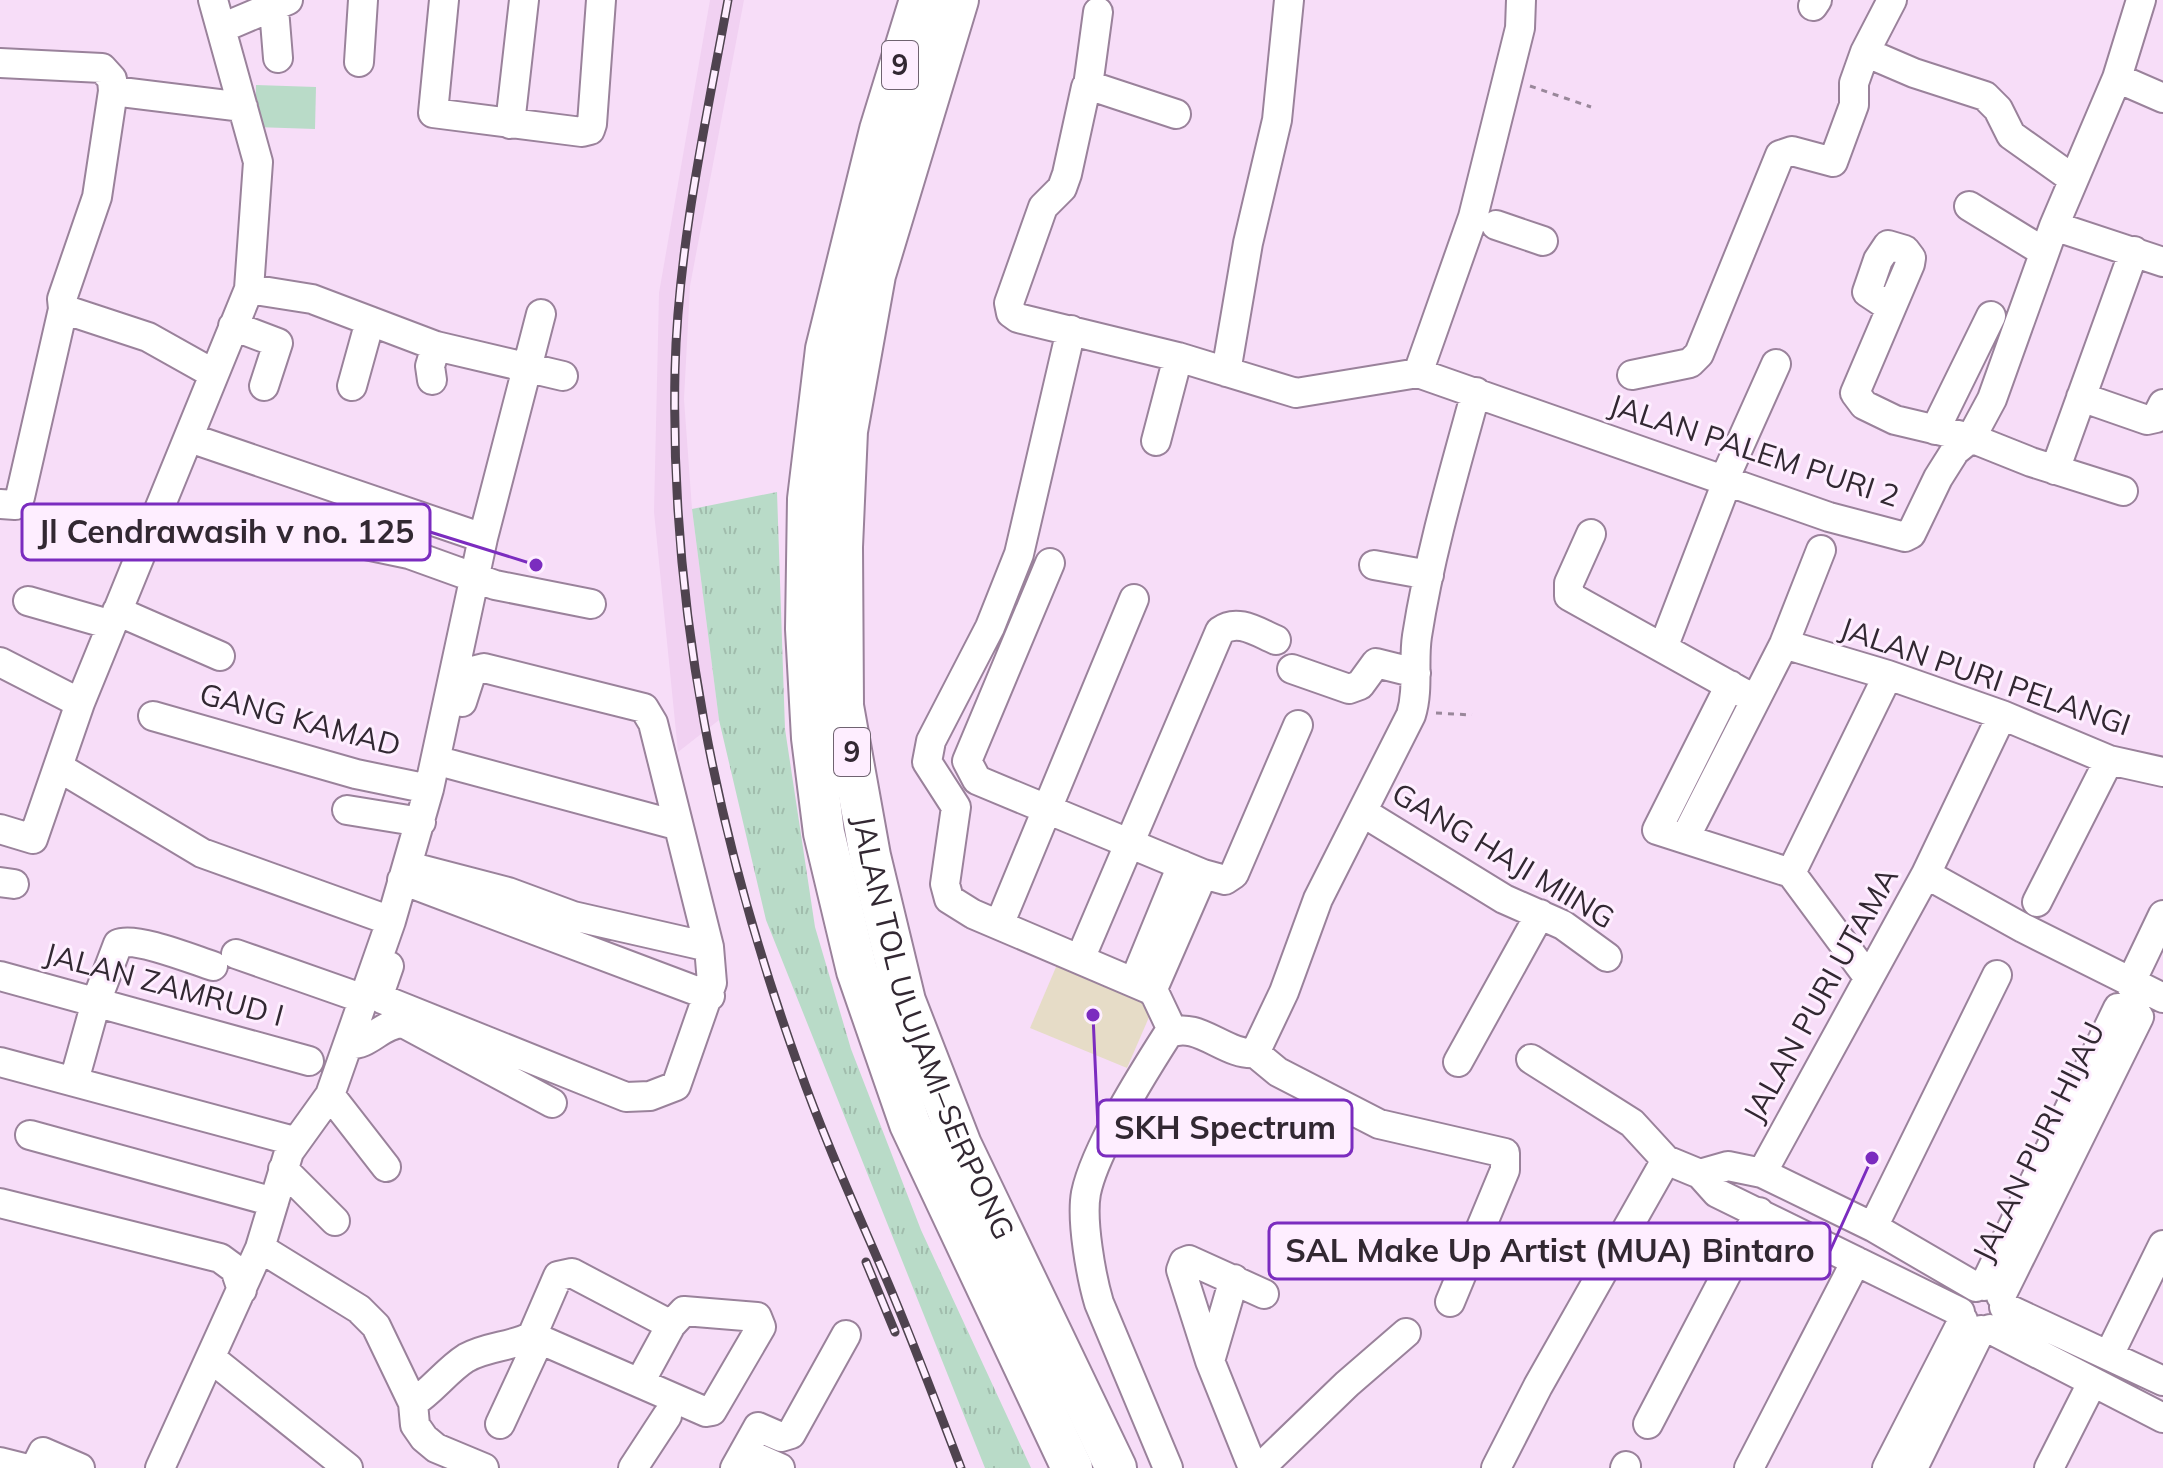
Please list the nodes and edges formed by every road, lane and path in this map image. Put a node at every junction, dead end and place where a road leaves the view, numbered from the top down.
1 (213, 0) edge
2 (363, 0) edge
3 (444, 0) edge
4 (524, 0) edge
5 (601, 0) edge
6 (900, 0) edge
7 (920, 0) edge
8 (958, 0) edge
9 (1289, 0) edge
10 (1521, 0) edge
11 (2141, 0) edge
12 (1882, 2) edge
13 (281, 4) edge
14 (1098, 12) dead end
15 (222, 28) junction
16 (1865, 52) junction
17 (278, 58) dead end
18 (359, 62) dead end
19 (0, 63) edge
20 (2117, 78) junction
21 (1508, 79) junction
22 (1088, 86) junction
23 (113, 91) junction
24 (2163, 98) edge
25 (243, 107) junction
26 (1591, 107) dead end
27 (1176, 114) dead end
28 (510, 124) junction
29 (880, 130) junction
30 (2073, 179) junction
31 (1969, 206) dead end
32 (1483, 221) junction
33 (2049, 239) junction
34 (1543, 241) dead end
35 (2134, 251) junction
36 (2163, 262) edge
37 (249, 289) junction
38 (1891, 308) dead end
39 (63, 309) junction
40 (541, 314) dead end
41 (1991, 316) dead end
42 (370, 321) junction
43 (233, 326) junction
44 (1071, 330) junction
45 (436, 346) junction
46 (1178, 357) junction
47 (1776, 364) dead end
48 (525, 368) junction
49 (1226, 372) junction
50 (1418, 373) junction
51 (214, 374) junction
52 (1632, 375) dead end
53 (563, 376) dead end
54 (432, 380) dead end
55 (264, 386) dead end
56 (352, 386) dead end
57 (1476, 392) junction
58 (2081, 397) junction
59 (2163, 404) edge
60 (1935, 430) junction
61 (190, 438) junction
62 (1971, 438) junction
63 (1156, 441) dead end
64 (2055, 470) junction
65 (1724, 486) junction
66 (2123, 491) dead end
67 (0, 504) edge
68 (1591, 534) dead end
69 (483, 538) junction
70 (342, 540) dead end
71 (1821, 550) dead end
72 (1050, 563) dead end
73 (1374, 565) dead end
74 (1429, 575) junction
75 (477, 578) junction
76 (1134, 599) dead end
77 (28, 601) dead end
78 (591, 604) dead end
79 (114, 618) junction
80 (1276, 640) dead end
81 (1784, 644) junction
82 (1663, 648) junction
83 (220, 656) dead end
84 (0, 662) edge
85 (1292, 669) dead end
86 (1416, 673) junction
87 (1888, 675) junction
88 (1730, 685) junction
89 (1757, 700) junction
90 (80, 703) junction
91 (1415, 703) junction
92 (1472, 715) dead end
93 (2002, 715) junction
94 (153, 716) dead end
95 (1298, 725) dead end
96 (2109, 760) junction
97 (446, 763) junction
98 (60, 768) junction
99 (2163, 772) edge
100 (429, 789) junction
101 (1047, 809) junction
102 (347, 810) dead end
103 (1352, 817) junction
104 (421, 822) junction
105 (676, 825) junction
106 (0, 829) edge
107 (1685, 838) junction
108 (1129, 843) junction
109 (1192, 869) junction
110 (1791, 873) junction
111 (1926, 874) junction
112 (412, 875) junction
113 (2037, 902) dead end
114 (1004, 913) dead end
115 (1540, 914) junction
116 (2163, 915) edge
117 (391, 921) junction
118 (568, 929) junction
119 (1086, 945) dead end
120 (709, 947) junction
121 (1607, 957) dead end
122 (1997, 975) dead end
123 (0, 976) edge
124 (1868, 977) junction
125 (1143, 987) junction
126 (2152, 987) edge
127 (710, 996) junction
128 (364, 999) junction
129 (96, 1002) junction
130 (1173, 1032) junction
131 (348, 1044) junction
132 (1255, 1053) junction
133 (1531, 1059) dead end
134 (309, 1061) dead end
135 (0, 1062) edge
136 (1458, 1062) dead end
137 (74, 1081) junction
138 (330, 1095) junction
139 (552, 1103) dead end
140 (30, 1135) dead end
141 (294, 1141) junction
142 (1666, 1160) junction
143 (386, 1167) dead end
144 (283, 1169) junction
145 (1762, 1173) junction
146 (1700, 1174) junction
147 (274, 1202) junction
148 (0, 1203) edge
149 (1759, 1212) junction
150 (335, 1221) dead end
151 (1873, 1227) junction
152 (2163, 1245) edge
153 (260, 1248) junction
154 (1856, 1261) junction
155 (1234, 1279) junction
156 (242, 1290) junction
157 (1264, 1294) dead end
158 (1450, 1302) dead end
159 (1982, 1308) junction
160 (671, 1325) junction
161 (1406, 1333) dead end
162 (846, 1335) dead end
163 (536, 1338) junction
164 (2109, 1355) junction
165 (212, 1359) junction
166 (1210, 1361) junction
167 (2163, 1381) edge
168 (640, 1382) junction
169 (2092, 1383) junction
170 (413, 1403) junction
171 (667, 1416) dead end
172 (2163, 1418) edge
173 (500, 1424) dead end
174 (1648, 1424) dead end
175 (739, 1460) edge
176 (0, 1462) edge
177 (476, 1466) edge
178 (24, 1468) edge
179 (35, 1468) edge
180 (80, 1468) edge
181 (160, 1468) edge
182 (348, 1468) edge
183 (633, 1468) edge
184 (780, 1468) edge
185 (1072, 1468) edge
186 (1116, 1468) edge
187 (1168, 1468) edge
188 (1253, 1468) edge
189 (1260, 1468) edge
190 (1496, 1468) edge
191 (1749, 1468) edge
192 (1887, 1468) edge
193 (1913, 1468) edge
194 (2049, 1468) edge

1 - 15 street
2 - 18 street
3 - 28 street
4 - 28 street
5 - 28 street
6 - 29 street
7 - 29 highway, JALAN TOL ULUJAMI–SERPONG / 9
8 - 186 highway, JALAN TOL ULUJAMI–SERPONG / 9
9 - 49 street
10 - 21 street
11 - 20 street, JALAN PALEM PURI 2
12 - 16 street
13 - 15 street
13 - 17 street
14 - 22 street
15 - 25 street
16 - 30 street
16 - 52 street
19 - 23 street
20 - 24 street
20 - 30 street, JALAN PALEM PURI 2
21 - 26 path
21 - 32 street
22 - 27 street
22 - 44 street
23 - 25 street
23 - 39 street
25 - 37 street
29 - 185 highway, JALAN TOL ULUJAMI–SERPONG / 9
30 - 33 street, JALAN PALEM PURI 2
31 - 33 street
32 - 34 street
32 - 50 street
33 - 35 street
33 - 62 street, JALAN PALEM PURI 2
35 - 36 street
35 - 58 street
37 - 42 street
37 - 43 street
38 - 60 street
39 - 51 street
39 - 67 street
40 - 48 street
41 - 60 street
42 - 45 street
42 - 56 street
43 - 51 street
43 - 55 street
44 - 46 street
44 - 125 street
45 - 48 street
45 - 54 street
46 - 49 street
46 - 63 street
47 - 65 street
48 - 53 street
48 - 69 street
49 - 50 street
50 - 57 street, JALAN PALEM PURI 2
51 - 61 street
57 - 65 street, JALAN PALEM PURI 2
57 - 74 street
58 - 59 street
58 - 64 street
60 - 62 street
61 - 69 street
61 - 79 street
62 - 64 street
62 - 65 street, JALAN PALEM PURI 2
64 - 66 street
65 - 82 street
68 - 82 street
69 - 75 street
70 - 75 street
71 - 81 street
72 - 101 street
73 - 74 street
74 - 86 street
75 - 78 street
75 - 100 street
76 - 101 street
77 - 79 street
79 - 83 street
79 - 90 street
80 - 108 street
81 - 87 street, JALAN PURI PELANGI
81 - 89 street
82 - 88 street
84 - 90 street
85 - 86 street
86 - 91 street
87 - 93 street, JALAN PURI PELANGI
87 - 110 street
88 - 89 street
88 - 107 street
89 - 107 street
90 - 98 street
91 - 92 path
91 - 103 street
93 - 96 street, JALAN PURI PELANGI
93 - 111 street
94 - 100 street, GANG KAMAD
95 - 109 street
96 - 99 street, JALAN PURI PELANGI
96 - 113 street
97 - 105 street
97 - 105 street
97 - 112 street
98 - 106 street
98 - 117 street
100 - 104 street
101 - 108 street
101 - 114 street
102 - 104 street
103 - 115 street, GANG HAJI MIING
103 - 132 street
104 - 112 street
105 - 120 street
107 - 110 street
108 - 109 street
108 - 119 street
109 - 125 street
110 - 124 street
111 - 124 street, JALAN PURI UTAMA
111 - 126 street, JALAN PURI UTAMA
112 - 117 street
112 - 118 street
112 - 127 street
115 - 121 street, GANG HAJI MIING
115 - 136 street
116 - 126 street
117 - 128 street
118 - 120 street
118 - 127 street
120 - 127 street
122 - 151 street
123 - 129 street, JALAN ZAMRUD I
124 - 145 street, JALAN PURI UTAMA
125 - 130 street
128 - 129 street
128 - 131 street
129 - 134 street, JALAN ZAMRUD I
129 - 137 street
130 - 132 street
130 - 187 street
131 - 138 street
131 - 139 street
132 - 158 street
133 - 142 street
135 - 137 street
137 - 141 street
138 - 141 street
138 - 143 street
140 - 147 street
141 - 144 street
142 - 146 street
142 - 190 street
144 - 147 street
144 - 150 street
145 - 146 street
145 - 151 street
146 - 149 street
147 - 153 street
148 - 156 street
149 - 154 street
149 - 174 street
151 - 159 street
152 - 164 street
153 - 156 street
153 - 170 street
154 - 159 street
154 - 191 street
155 - 157 street
155 - 166 street
155 - 166 street
156 - 165 street
159 - 159 street, JALAN PURI HIJAU
159 - 164 street
159 - 169 street
159 - 192 street
159 - 193 street
160 - 163 street
160 - 168 street
160 - 168 street
161 - 189 street
162 - 175 street
163 - 168 street
163 - 170 street
163 - 173 street
164 - 167 street
165 - 181 street
165 - 182 street
166 - 188 street
169 - 172 street
169 - 194 street
170 - 177 street
171 - 183 street
175 - 184 street
176 - 178 street
179 - 180 street

